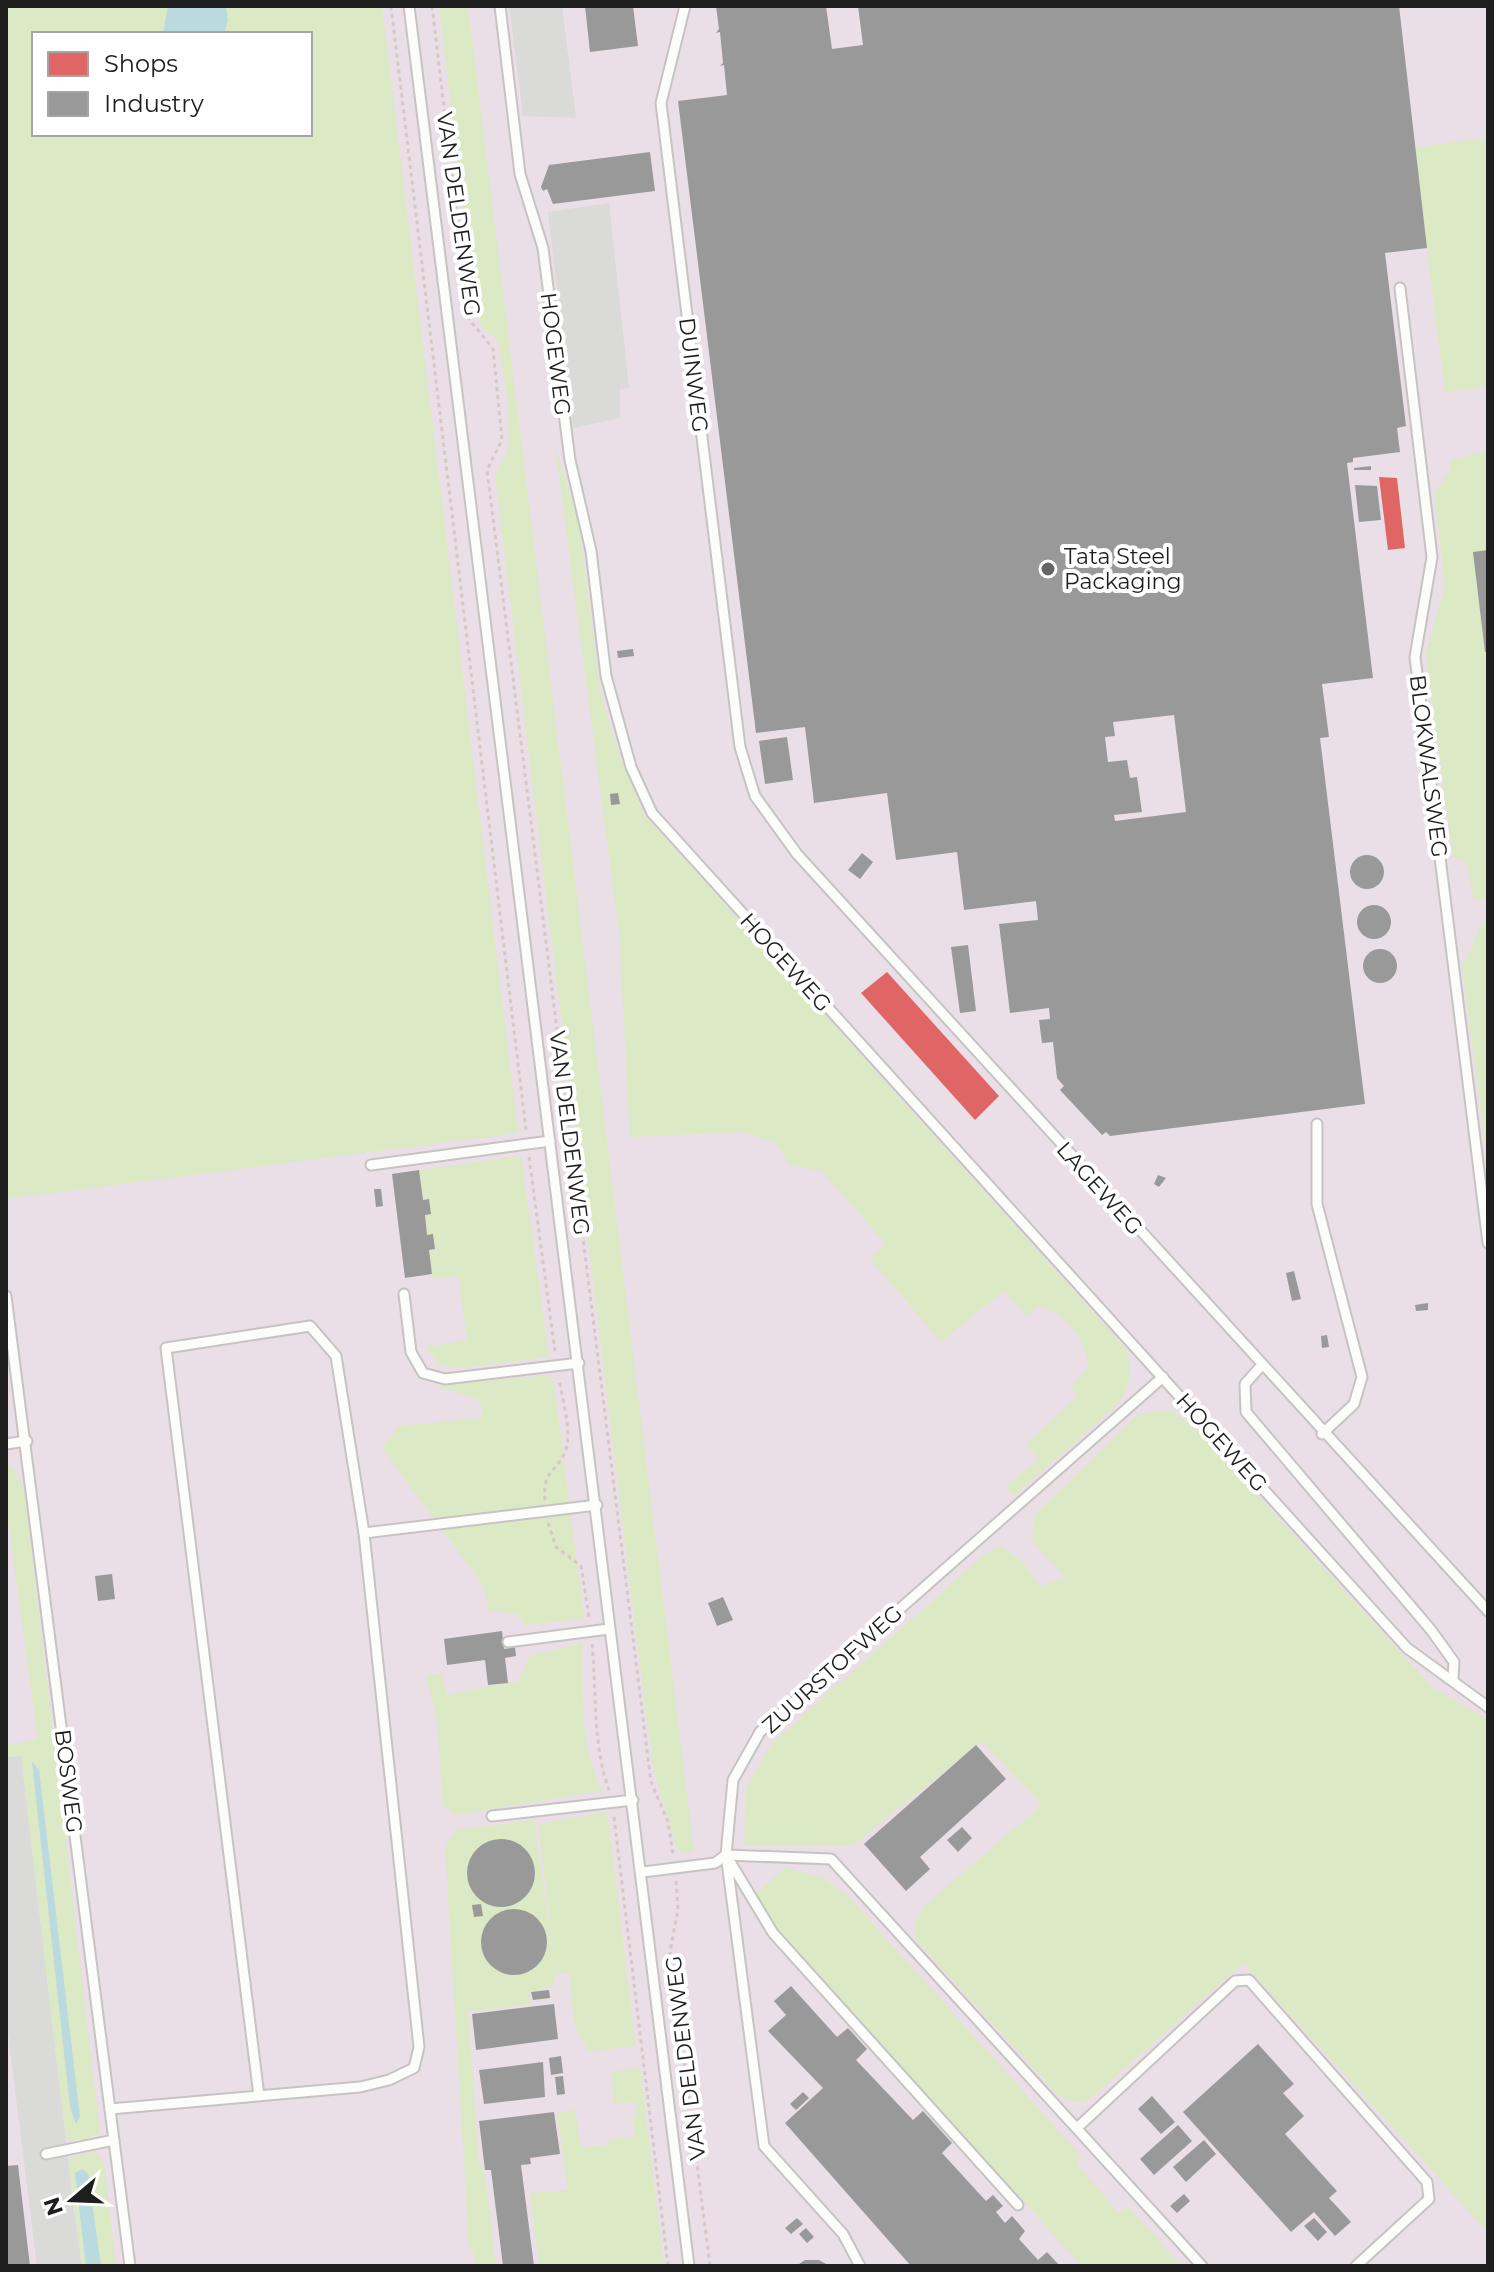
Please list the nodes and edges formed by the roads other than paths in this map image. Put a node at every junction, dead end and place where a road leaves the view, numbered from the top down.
1 (409, 6) edge
2 (500, 6) edge
3 (685, 6) edge
4 (1400, 288) dead end
5 (740, 747) joint
6 (1317, 1124) dead end
7 (550, 1141) junction
8 (371, 1165) dead end
9 (1488, 1243) edge
10 (404, 1294) dead end
11 (6, 1296) edge
12 (579, 1363) junction
13 (1261, 1366) junction
14 (1163, 1377) junction
15 (1322, 1434) junction
16 (27, 1441) junction
17 (6, 1444) edge
18 (597, 1505) junction
19 (364, 1533) junction
20 (1488, 1611) edge
21 (609, 1629) junction
22 (508, 1642) dead end
23 (1453, 1678) junction
24 (1488, 1707) edge
25 (633, 1800) junction
26 (492, 1816) dead end
27 (726, 1855) junction
28 (643, 1872) junction
29 (259, 2096) junction
30 (110, 2109) junction
31 (1077, 2128) junction
32 (114, 2140) junction
33 (46, 2154) dead end
34 (1018, 2205) dead end
35 (130, 2266) edge
36 (689, 2266) edge
37 (860, 2266) edge
38 (1202, 2266) edge
39 (1356, 2266) edge

1 - 7 lane, VAN DELDENWEG
2 - 14 lane, HOGEWEG
3 - 5 lane, DUINWEG
4 - 9 lane, BLOKWALSWEG
5 - 13 lane, LAGEWEG
6 - 15 lane
7 - 8 lane
7 - 12 lane, VAN DELDENWEG
10 - 12 lane
11 - 16 lane, BOSWEG
12 - 18 lane, VAN DELDENWEG
13 - 15 lane, LAGEWEG
13 - 23 lane
14 - 23 lane, HOGEWEG
14 - 27 lane, ZUURSTOFWEG
15 - 20 lane, LAGEWEG
16 - 17 lane
16 - 30 lane, BOSWEG
18 - 19 lane
18 - 21 lane, VAN DELDENWEG
19 - 29 lane
19 - 29 lane
21 - 22 lane
21 - 25 lane, VAN DELDENWEG
23 - 24 lane, HOGEWEG
25 - 26 lane
25 - 28 lane, VAN DELDENWEG
27 - 28 lane
27 - 31 lane
27 - 34 lane
27 - 37 lane, ZUURSTOFWEG
28 - 36 lane, VAN DELDENWEG
29 - 30 lane
30 - 32 lane, BOSWEG
31 - 38 lane
31 - 39 lane
32 - 33 lane
32 - 35 lane, BOSWEG

